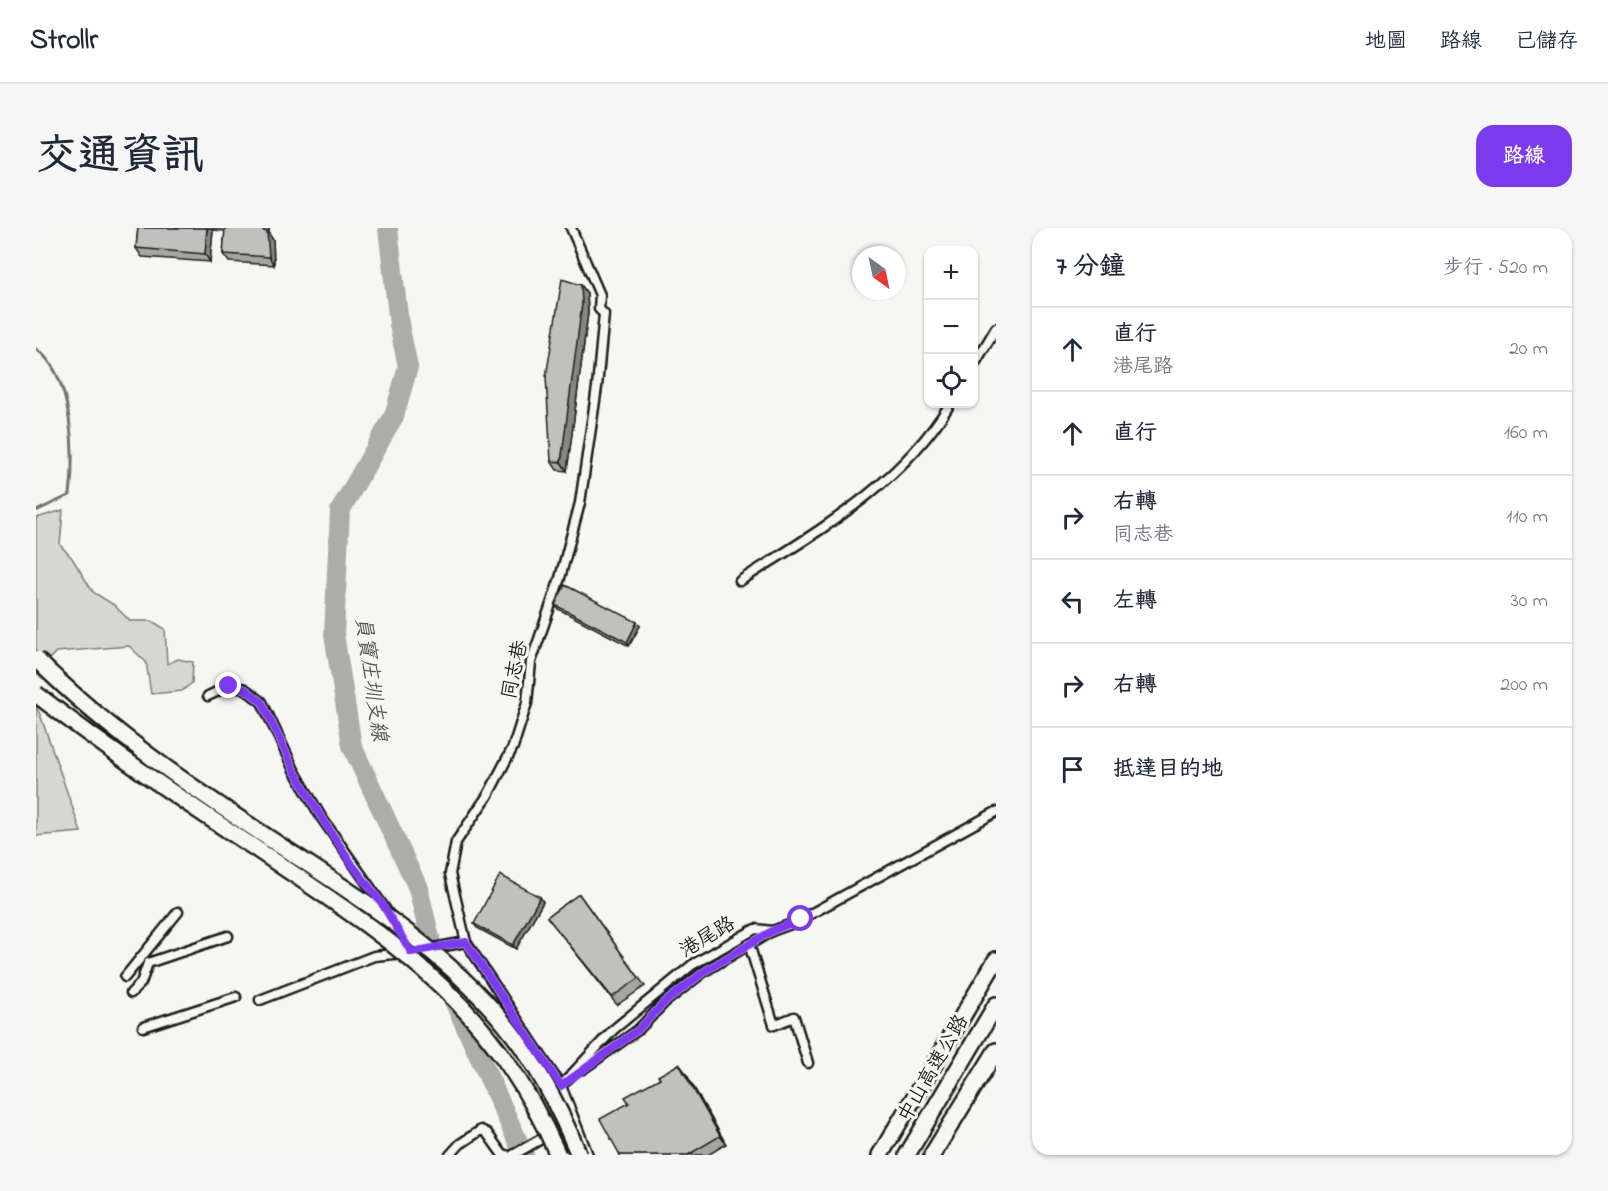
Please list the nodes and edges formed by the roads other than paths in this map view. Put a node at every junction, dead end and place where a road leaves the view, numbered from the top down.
1 (571, 228) edge
2 (996, 328) edge
3 (978, 358) edge
4 (947, 408) edge
5 (740, 581) dead end
6 (36, 659) edge
7 (36, 694) edge
8 (208, 696) dead end
9 (996, 812) edge
10 (178, 912) dead end
11 (772, 931) junction
12 (228, 936) dead end
13 (466, 942) junction
14 (749, 944) junction
15 (411, 952) junction
16 (996, 960) edge
17 (125, 977) dead end
18 (131, 993) dead end
19 (236, 997) dead end
20 (260, 1000) dead end
21 (996, 1005) edge
22 (143, 1027) dead end
23 (996, 1051) edge
24 (808, 1064) dead end
25 (561, 1086) junction
26 (574, 1119) junction
27 (450, 1155) edge
28 (506, 1155) edge
29 (513, 1155) edge
30 (558, 1155) edge
31 (579, 1155) edge
32 (588, 1155) edge
33 (880, 1155) edge
34 (908, 1155) edge
35 (932, 1155) edge

1 - 13 street, 同志巷
2 - 3 street
4 - 5 street
6 - 31 highway, bridge
7 - 30 highway, bridge
8 - 15 street
9 - 11 street, 港尾路
10 - 17 street
11 - 14 street
11 - 25 street, 港尾路
12 - 18 street
13 - 15 street
13 - 25 street, 同志巷
14 - 24 street
14 - 25 street
15 - 20 street
16 - 33 highway
19 - 22 street
21 - 34 highway, 中山高速公路
23 - 35 highway
25 - 26 street
26 - 29 street
26 - 32 street
27 - 28 street

